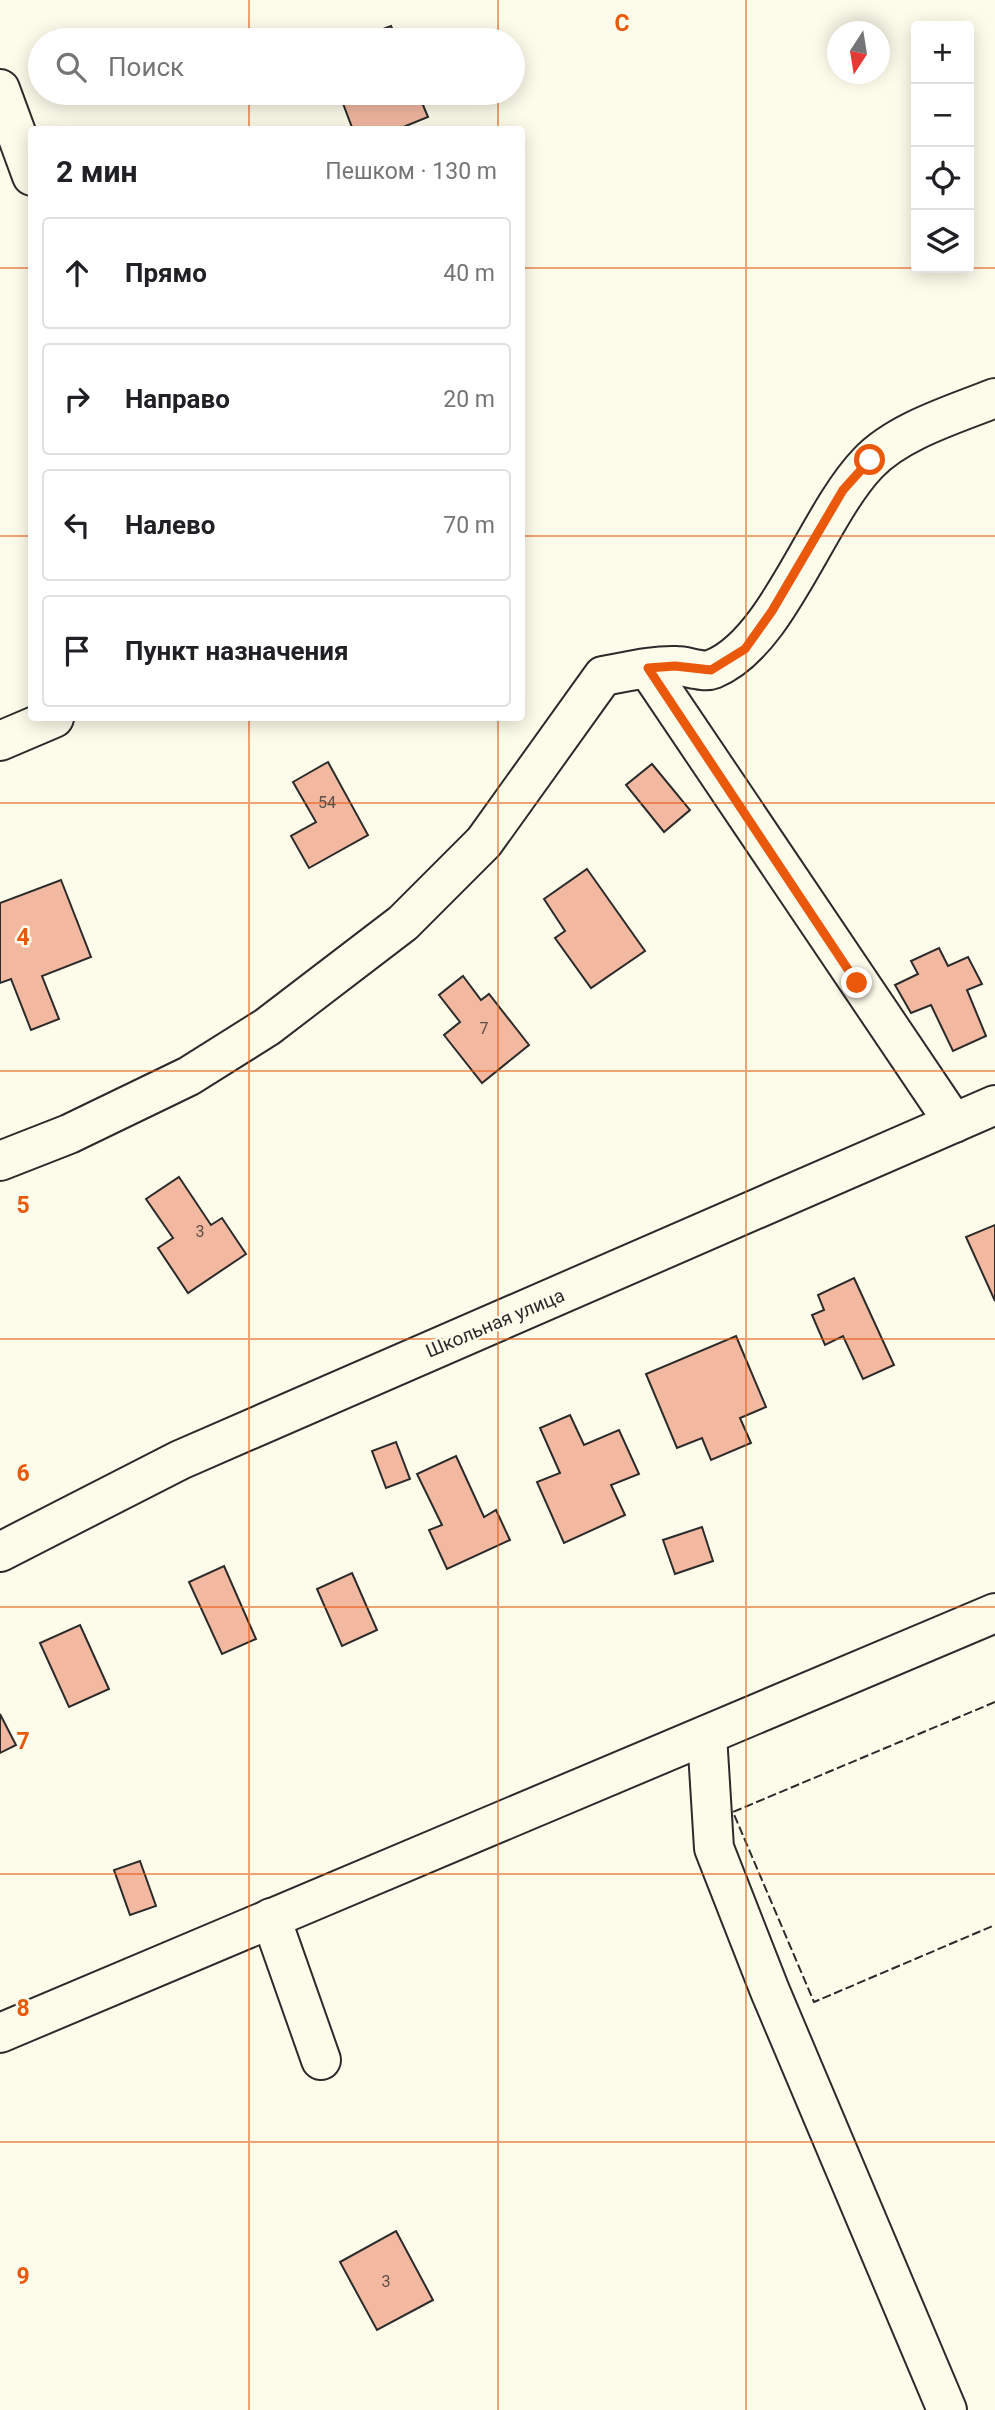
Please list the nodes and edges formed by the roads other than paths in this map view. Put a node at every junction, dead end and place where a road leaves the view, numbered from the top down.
1 (0, 89) edge
2 (28, 165) edge
3 (995, 398) edge
4 (648, 668) junction
5 (47, 721) edge
6 (0, 741) edge
7 (995, 1105) edge
8 (954, 1123) junction
9 (0, 1161) edge
10 (0, 1552) edge
11 (995, 1613) edge
12 (707, 1735) junction
13 (271, 1918) junction
14 (0, 2033) edge
15 (321, 2060) dead end
16 (947, 2410) edge

1 - 2 street
3 - 4 street
4 - 8 street
4 - 9 street
5 - 6 street
7 - 8 street, Школьная улица
8 - 10 street, Школьная улица
11 - 12 street
12 - 13 street
12 - 16 street
13 - 14 street
13 - 15 street

